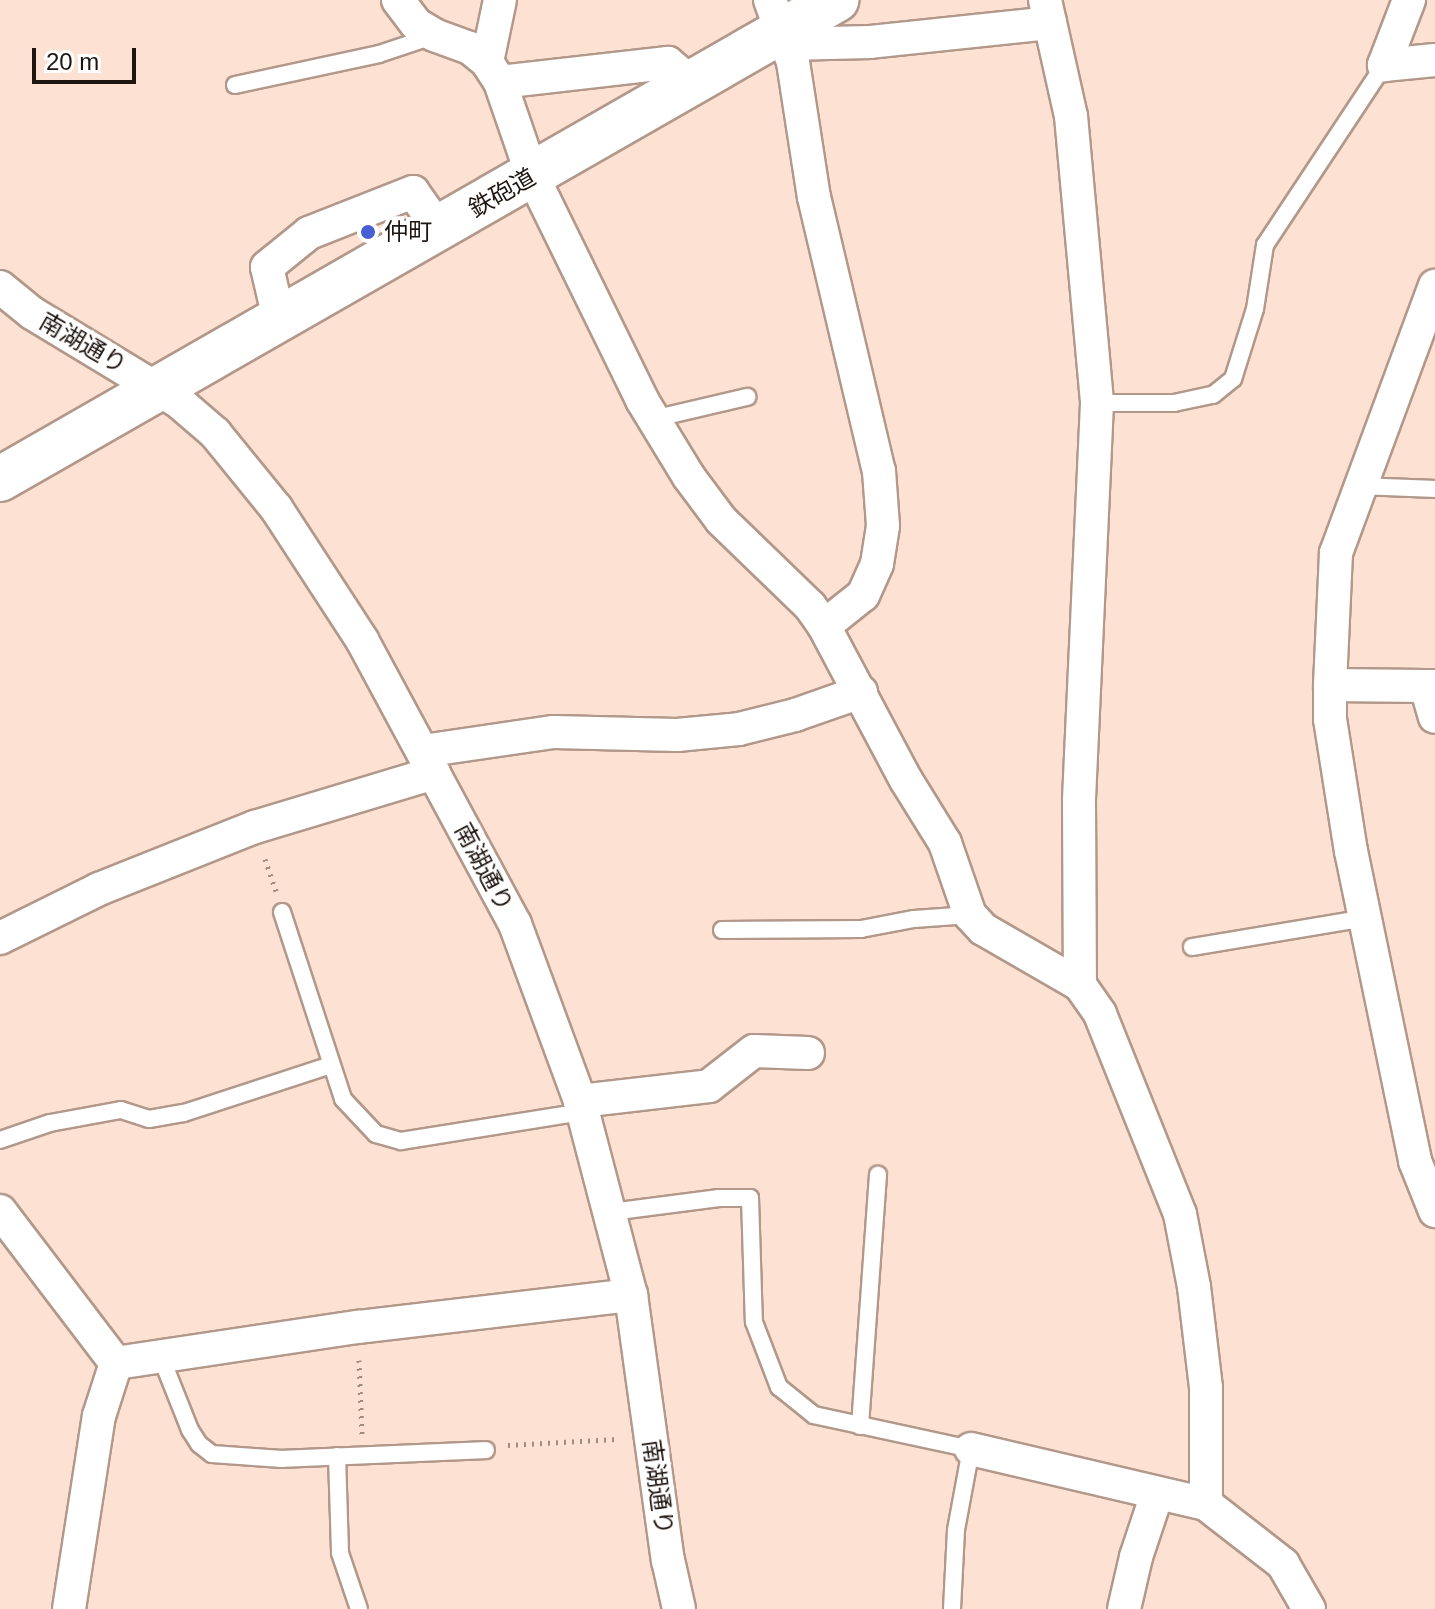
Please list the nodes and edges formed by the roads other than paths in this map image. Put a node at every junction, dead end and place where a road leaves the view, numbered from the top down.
1 (398, 0) edge
2 (500, 0) edge
3 (836, 0) edge
4 (1409, 0) edge
5 (1047, 11) edge
6 (780, 25) edge
7 (434, 35) junction
8 (1435, 60) edge
9 (1384, 65) junction
10 (494, 72) junction
11 (692, 83) junction
12 (235, 85) dead end
13 (532, 175) junction
14 (439, 229) junction
15 (1435, 286) edge
16 (0, 287) edge
17 (279, 319) junction
18 (158, 388) junction
19 (747, 397) dead end
20 (1097, 403) junction
21 (653, 419) junction
22 (0, 479) edge
23 (1360, 486) junction
24 (1435, 489) edge
25 (824, 626) junction
26 (1330, 685) junction
27 (1430, 686) edge
28 (861, 692) junction
29 (1435, 717) edge
30 (428, 762) junction
31 (282, 912) road end
32 (970, 915) junction
33 (1365, 918) junction
34 (722, 930) dead end
35 (0, 938) edge
36 (1192, 947) dead end
37 (1080, 985) junction
38 (808, 1053) dead end
39 (331, 1065) junction
40 (582, 1106) junction
41 (0, 1140) edge
42 (878, 1175) dead end
43 (0, 1211) edge
44 (1435, 1211) edge
45 (611, 1212) junction
46 (631, 1295) junction
47 (161, 1357) junction
48 (116, 1363) junction
49 (860, 1426) junction
50 (971, 1449) junction
51 (486, 1450) road end
52 (337, 1456) junction
53 (1157, 1494) junction
54 (1206, 1504) junction
55 (69, 1609) edge
56 (359, 1609) edge
57 (679, 1609) edge
58 (952, 1609) edge
59 (1124, 1609) edge
60 (1309, 1609) edge

1 - 7 street
2 - 10 street
3 - 6 street, 鉄砲道
4 - 9 street
5 - 6 street
5 - 20 street
6 - 11 street, 鉄砲道
6 - 25 street
7 - 10 street
7 - 12 lane
8 - 9 street
9 - 20 lane
10 - 11 street
10 - 13 street
11 - 13 street, 鉄砲道
13 - 14 street, 鉄砲道
13 - 21 street
14 - 17 street, 鉄砲道
14 - 17 street
15 - 23 street
16 - 18 street, 南湖通り
17 - 18 street, 鉄砲道
18 - 22 street, 鉄砲道
18 - 30 street, 南湖通り
19 - 21 lane
20 - 37 street
21 - 25 street
23 - 24 lane
23 - 26 street
25 - 28 street
26 - 27 street
26 - 33 street
27 - 29 street
28 - 30 street
28 - 32 street
30 - 35 street
30 - 40 street, 南湖通り
31 - 39 lane
32 - 34 lane
32 - 37 street
33 - 36 lane
33 - 44 street
37 - 54 street
38 - 40 street
39 - 40 lane
39 - 41 lane
40 - 45 street, 南湖通り
42 - 49 lane
43 - 48 street
45 - 46 street, 南湖通り
45 - 49 lane
46 - 47 street
46 - 57 street, 南湖通り
47 - 48 street
47 - 52 lane
48 - 55 street
49 - 50 lane
50 - 53 street
50 - 58 lane
51 - 52 lane
52 - 56 lane
53 - 54 street
53 - 59 street
54 - 60 street

